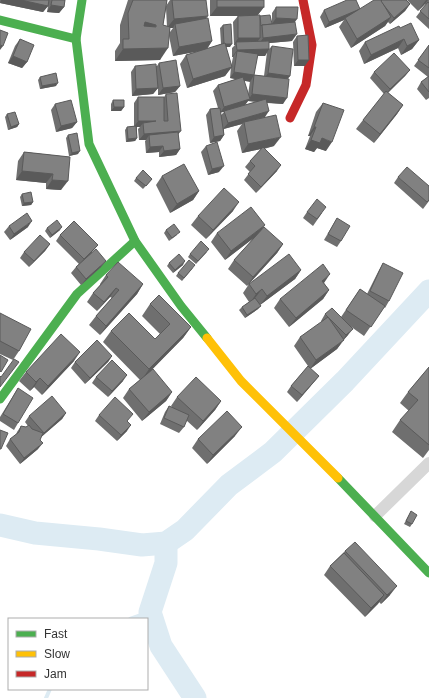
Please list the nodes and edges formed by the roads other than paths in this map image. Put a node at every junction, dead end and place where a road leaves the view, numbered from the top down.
1 (82, 0) edge
2 (303, 0) edge
3 (0, 20) edge
4 (76, 39) junction
5 (290, 118) dead end
6 (135, 241) junction
7 (0, 400) edge
8 (429, 463) edge
9 (376, 516) junction
10 (429, 573) edge

1 - 4 main road
2 - 5 main road
3 - 4 main road
4 - 6 main road
6 - 7 main road
6 - 9 main road
8 - 9 street
9 - 10 main road

